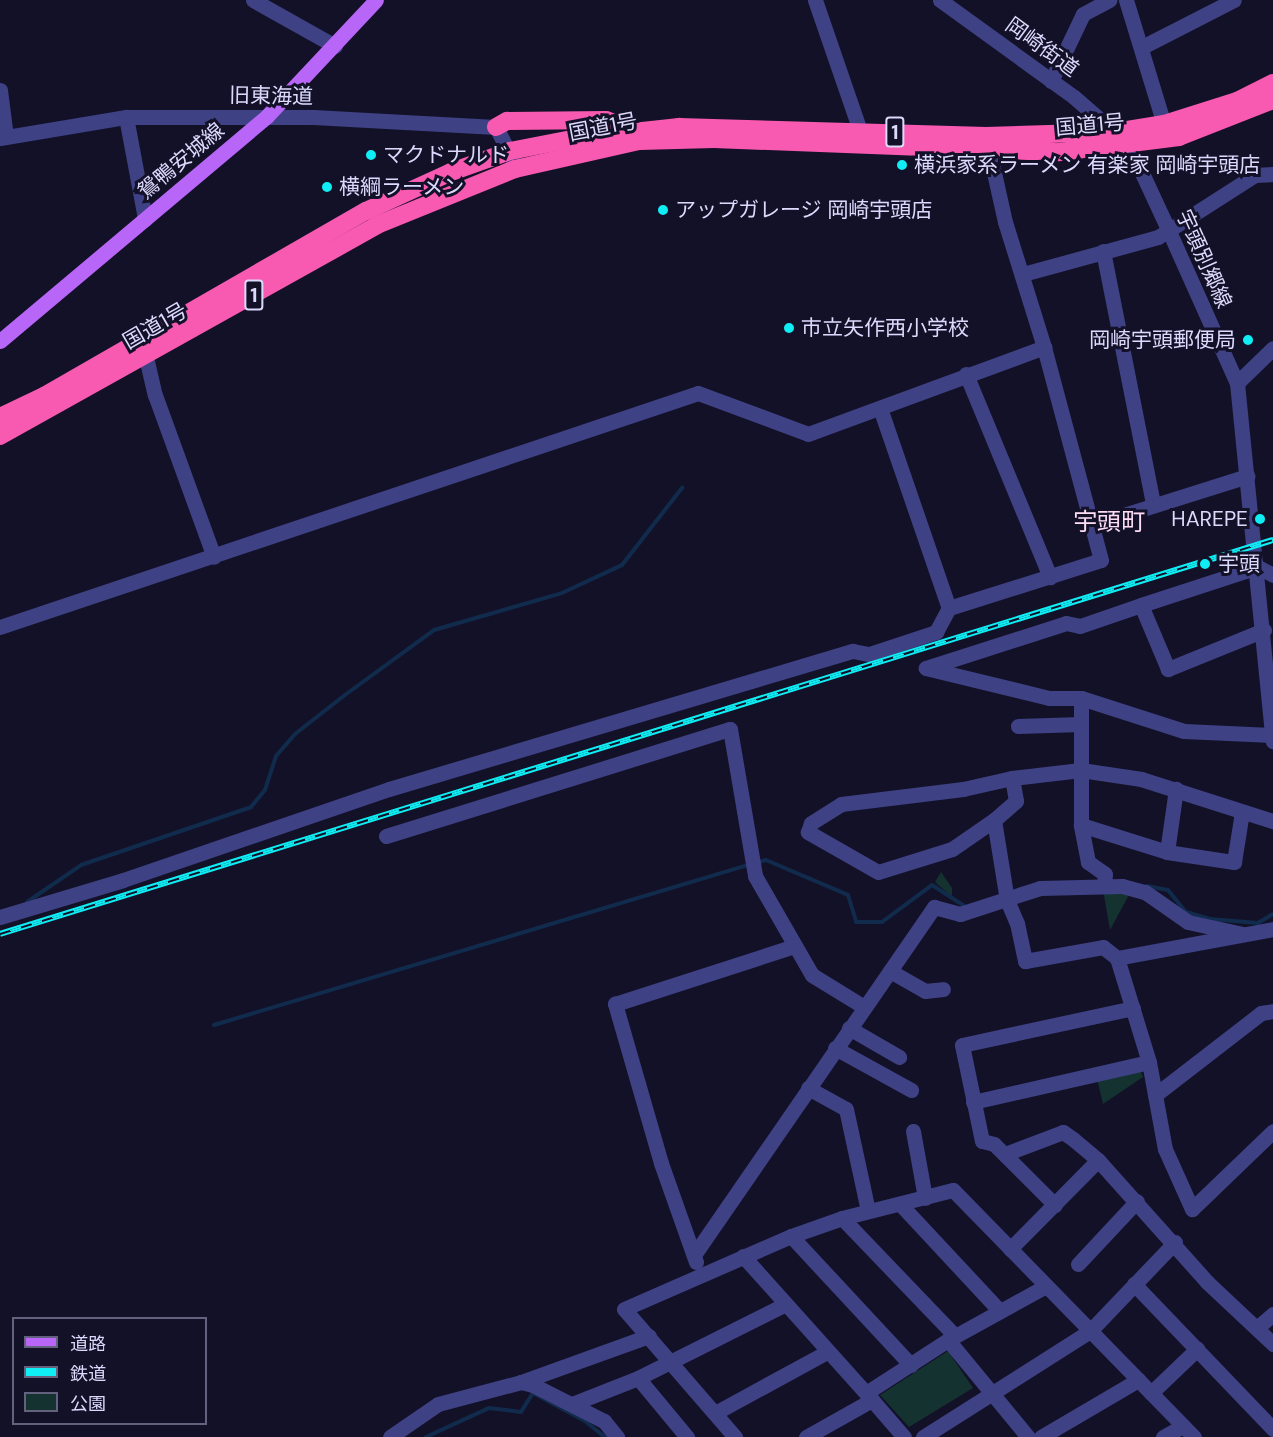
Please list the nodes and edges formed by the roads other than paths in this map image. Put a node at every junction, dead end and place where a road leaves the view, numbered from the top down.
1 (254, 0) edge
2 (376, 0) edge
3 (814, 0) edge
4 (940, 0) edge
5 (1109, 0) edge
6 (1126, 0) edge
7 (1234, 0) edge
8 (335, 46) junction
9 (1142, 47) junction
10 (1052, 81) junction
11 (1273, 83) edge
12 (0, 90) edge
13 (1273, 100) edge
14 (267, 116) junction
15 (126, 117) junction
16 (1164, 124) junction
17 (496, 127) junction
18 (632, 130) junction
19 (860, 130) junction
20 (3, 137) edge
21 (1122, 139) junction
22 (989, 150) junction
23 (510, 151) junction
24 (516, 169) junction
25 (1273, 174) edge
26 (145, 219) junction
27 (1168, 229) junction
28 (1102, 252) junction
29 (1023, 274) junction
30 (0, 341) edge
31 (1044, 347) junction
32 (1273, 348) edge
33 (146, 357) junction
34 (966, 374) junction
35 (1237, 383) junction
36 (880, 408) junction
37 (0, 417) edge
38 (0, 436) edge
39 (1247, 476) junction
40 (1153, 504) junction
41 (1092, 525) junction
42 (214, 557) junction
43 (1256, 560) junction
44 (1273, 575) edge
45 (1050, 577) junction
46 (1141, 605) junction
47 (949, 608) junction
48 (0, 627) edge
49 (1264, 630) junction
50 (1081, 698) junction
51 (1081, 724) junction
52 (1018, 726) dead end
53 (1272, 738) edge
54 (1081, 770) junction
55 (1012, 778) junction
56 (1176, 789) junction
57 (1242, 812) junction
58 (994, 820) junction
59 (1273, 820) edge
60 (1081, 825) junction
61 (386, 836) dead end
62 (1167, 852) junction
63 (1105, 879) junction
64 (1007, 900) junction
65 (0, 917) edge
66 (1273, 929) edge
67 (1242, 934) junction
68 (795, 946) junction
69 (1117, 958) junction
70 (890, 971) junction
71 (943, 989) dead end
72 (864, 1007) junction
73 (1133, 1008) junction
74 (1273, 1011) edge
75 (849, 1028) junction
76 (835, 1048) junction
77 (899, 1056) dead end
78 (1149, 1062) junction
79 (808, 1088) junction
80 (911, 1090) dead end
81 (1155, 1095) junction
82 (973, 1102) junction
83 (913, 1131) dead end
84 (1273, 1131) edge
85 (1005, 1154) junction
86 (1098, 1160) junction
87 (925, 1198) junction
88 (1137, 1201) junction
89 (901, 1205) junction
90 (1055, 1205) junction
91 (868, 1211) junction
92 (842, 1218) junction
93 (791, 1236) junction
94 (1175, 1242) junction
95 (1010, 1249) junction
96 (694, 1255) junction
97 (742, 1256) junction
98 (1078, 1264) dead end
99 (702, 1276) junction
100 (1134, 1284) junction
101 (1046, 1286) junction
102 (784, 1305) junction
103 (1000, 1311) junction
104 (1273, 1314) edge
105 (1258, 1327) junction
106 (1090, 1330) junction
107 (649, 1336) junction
108 (952, 1338) junction
109 (1273, 1344) edge
110 (1197, 1349) junction
111 (827, 1352) junction
112 (672, 1361) junction
113 (911, 1365) junction
114 (638, 1378) junction
115 (1138, 1380) junction
116 (521, 1382) junction
117 (991, 1393) junction
118 (1151, 1393) junction
119 (869, 1396) junction
120 (572, 1404) junction
121 (715, 1413) junction
122 (1183, 1426) junction
123 (1273, 1430) edge
124 (390, 1437) edge
125 (616, 1437) edge
126 (687, 1437) edge
127 (735, 1437) edge
128 (806, 1437) edge
129 (904, 1437) edge
130 (923, 1437) edge
131 (1028, 1437) edge
132 (1041, 1437) edge
133 (1163, 1437) edge
134 (1194, 1437) edge

1 - 8 street
2 - 8 main road, 鴛鴨安城線
3 - 19 street
4 - 10 street, 岡崎街道
5 - 10 street
6 - 9 street
7 - 9 street
8 - 14 main road, 鴛鴨安城線
9 - 16 street
10 - 21 street, 岡崎街道
11 - 16 highway, 国道1号 / 1
12 - 20 street
13 - 21 highway, 国道1号 / 1
14 - 15 street, 旧東海道
14 - 17 street, 旧東海道
14 - 26 main road, 鴛鴨安城線
15 - 20 street, 旧東海道
15 - 26 street
16 - 21 highway, 国道1号 / 1
17 - 18 highway
17 - 23 street
18 - 19 highway, 国道1号 / 1
18 - 23 highway, 国道1号 / 1
19 - 21 highway, 国道1号 / 1
21 - 22 highway, 国道1号 / 1
21 - 27 street, 宇頭別郷線
22 - 24 highway, 国道1号 / 1
22 - 29 street
23 - 24 street
23 - 37 highway, 国道1号 / 1
24 - 33 highway, 国道1号 / 1
25 - 27 street
26 - 30 main road, 鴛鴨安城線
27 - 28 street
27 - 35 street, 宇頭別郷線
28 - 29 street
28 - 40 street
29 - 31 street
31 - 34 street
31 - 41 street
32 - 35 street
33 - 38 highway, 国道1号 / 1
33 - 42 street
34 - 36 street
34 - 45 street
35 - 39 street, 宇頭別郷線
36 - 42 street
36 - 47 street
39 - 40 street
39 - 43 street, 宇頭別郷線
40 - 41 street
41 - 45 street
42 - 48 street
43 - 44 street
43 - 46 street
43 - 49 street, 宇頭別郷線
45 - 47 street
46 - 49 street
46 - 50 street
47 - 65 street
49 - 53 street, 宇頭別郷線
50 - 51 street
50 - 53 street
51 - 52 street
51 - 54 street
54 - 55 street
54 - 56 street
54 - 60 street
55 - 58 street
55 - 58 street
56 - 57 street
56 - 62 street
57 - 59 street
57 - 62 street
58 - 64 street
60 - 62 street
60 - 63 street
61 - 68 street
63 - 64 street
63 - 67 street
64 - 69 street
64 - 70 street
66 - 67 street
67 - 69 street
68 - 72 street
68 - 96 street
69 - 73 street
70 - 71 street
70 - 72 street
72 - 75 street
73 - 78 street
73 - 82 street
74 - 81 street
75 - 76 street
75 - 77 street
76 - 79 street
76 - 80 street
78 - 81 street
78 - 82 street
79 - 91 street
79 - 96 street
81 - 84 street
82 - 85 street
83 - 87 street
85 - 86 street
85 - 90 street
86 - 88 street
86 - 90 street
87 - 89 street
87 - 95 street
88 - 94 street
88 - 98 street
89 - 91 street
89 - 103 street
90 - 95 street
91 - 92 street
92 - 93 street
92 - 108 street
93 - 97 street
93 - 113 street
94 - 100 street
94 - 105 street
95 - 101 street
96 - 99 street
97 - 99 street
97 - 102 street
99 - 107 street
100 - 106 street
100 - 110 street
101 - 103 street
101 - 106 street
102 - 111 street
102 - 112 street
103 - 108 street
104 - 105 street
105 - 109 street
106 - 115 street
106 - 117 street
107 - 112 street
107 - 116 street
108 - 113 street
108 - 117 street
110 - 118 street
110 - 123 street
111 - 119 street
111 - 121 street
112 - 114 street
112 - 121 street
113 - 119 street
114 - 120 street
114 - 126 street
115 - 118 street
115 - 132 street
116 - 120 street
116 - 124 street
117 - 130 street
117 - 131 street
118 - 122 street
119 - 128 street
119 - 129 street
120 - 125 street
121 - 127 street
122 - 133 street
122 - 134 street

